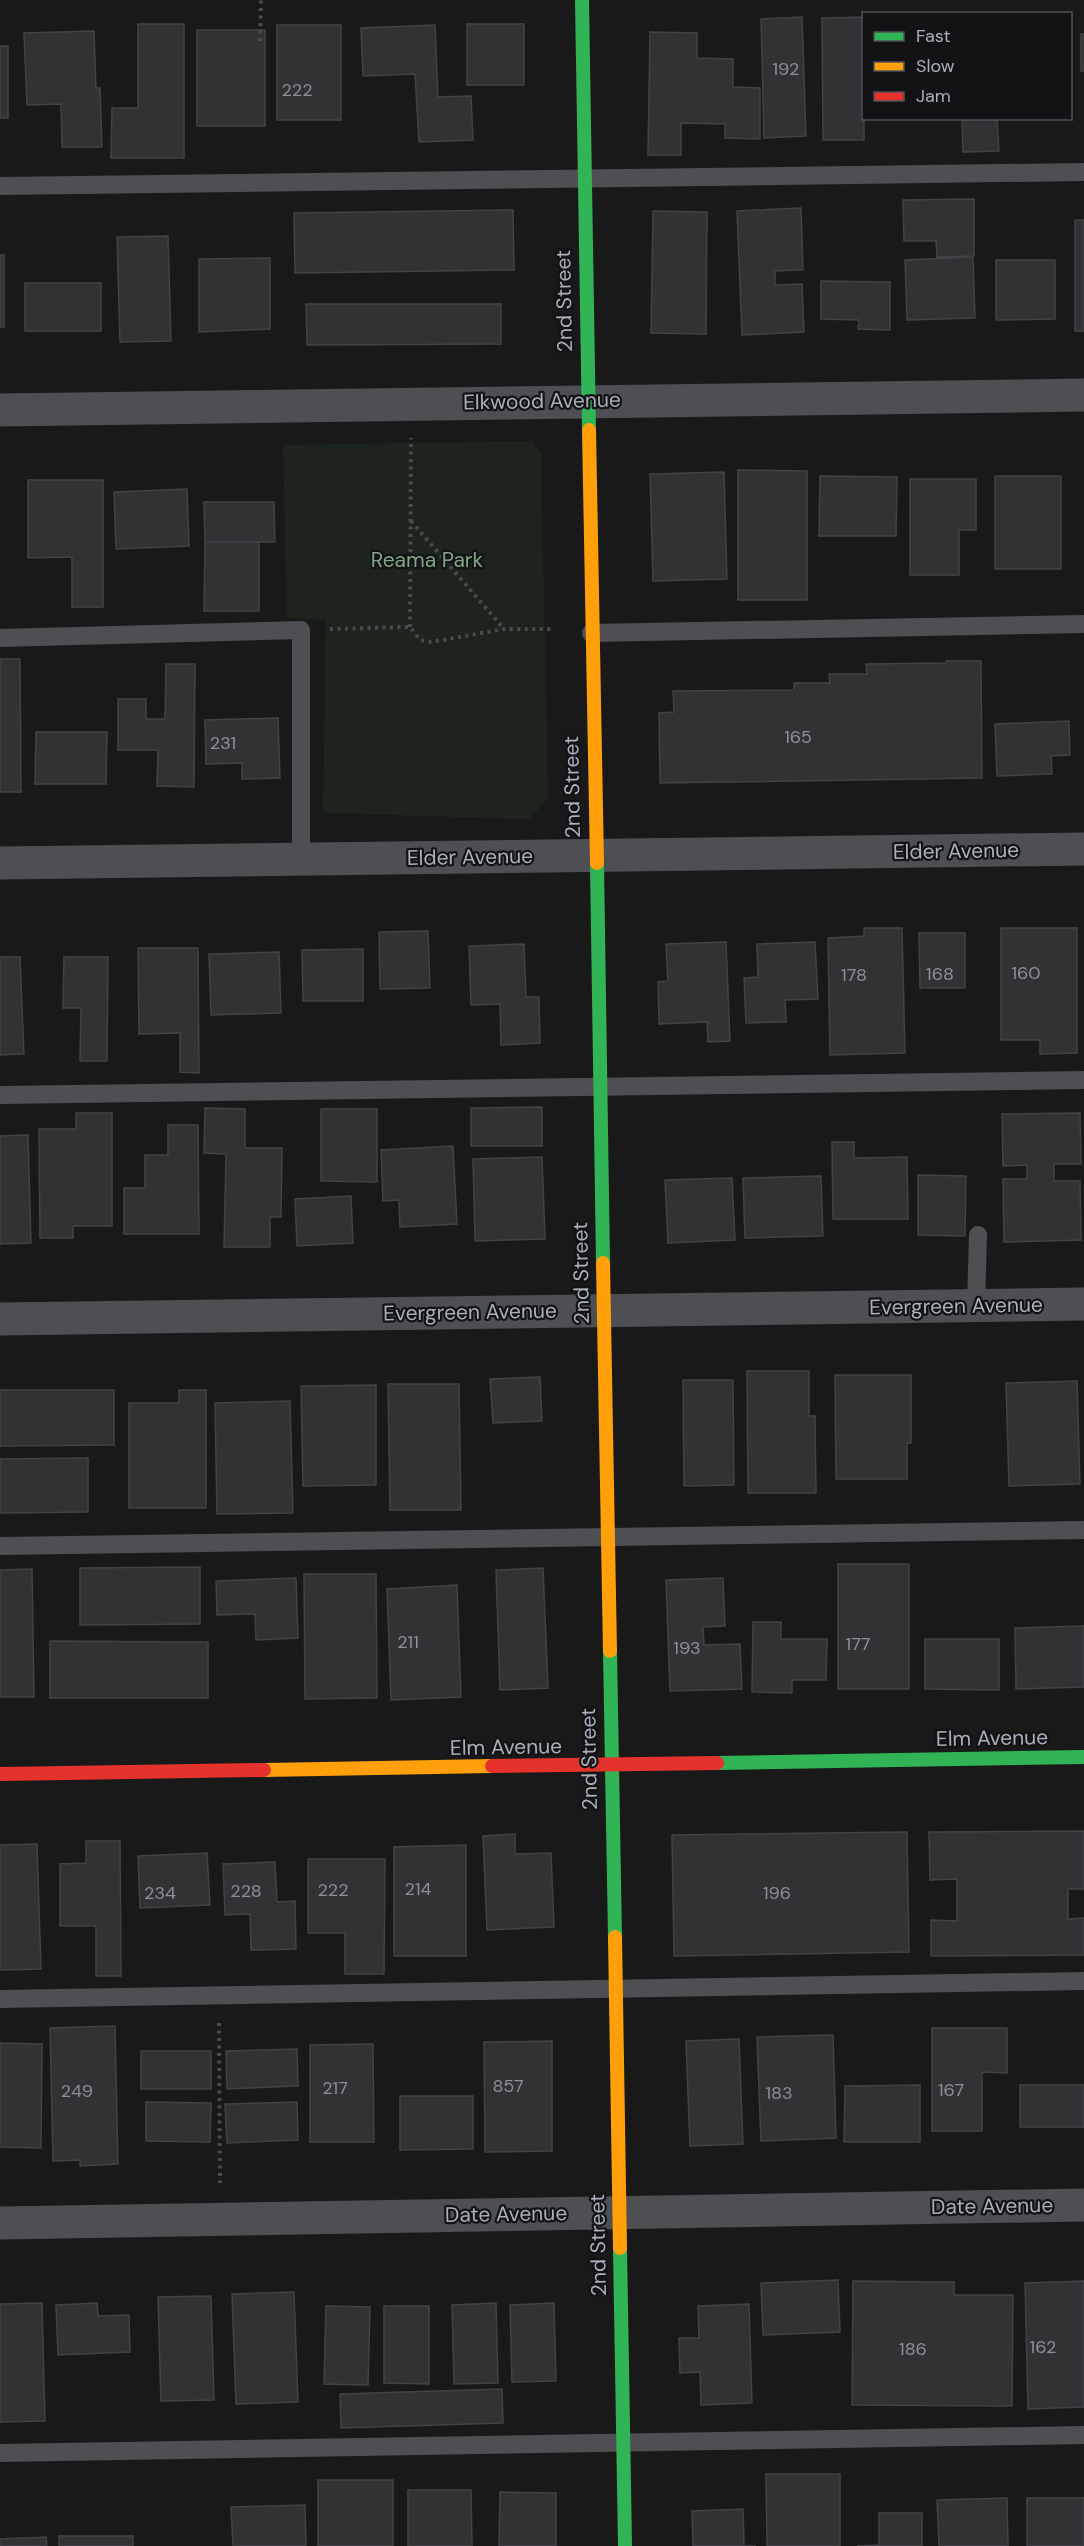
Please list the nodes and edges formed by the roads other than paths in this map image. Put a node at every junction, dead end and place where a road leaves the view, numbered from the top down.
1 (582, 0) edge
2 (1084, 172) edge
3 (584, 180) junction
4 (0, 186) edge
5 (1084, 395) edge
6 (587, 401) junction
7 (0, 410) edge
8 (1084, 624) edge
9 (591, 633) junction
10 (0, 638) edge
11 (1084, 849) edge
12 (595, 856) junction
13 (301, 860) junction
14 (0, 863) edge
15 (1084, 1080) edge
16 (599, 1089) junction
17 (0, 1095) edge
18 (978, 1235) dead end
19 (1084, 1304) edge
20 (976, 1305) junction
21 (602, 1310) junction
22 (0, 1319) edge
23 (1084, 1530) edge
24 (606, 1536) junction
25 (0, 1546) edge
26 (1084, 1757) edge
27 (611, 1766) junction
28 (0, 1774) edge
29 (1084, 1981) edge
30 (614, 1988) junction
31 (0, 1999) edge
32 (1084, 2205) edge
33 (619, 2212) junction
34 (0, 2223) edge
35 (1084, 2435) edge
36 (623, 2443) junction
37 (0, 2453) edge
38 (625, 2546) edge

1 - 3 street, 2nd Street
2 - 3 lane
3 - 4 lane
3 - 6 street, 2nd Street
5 - 6 street, Elkwood Avenue
6 - 7 street, Elkwood Avenue
6 - 9 street, 2nd Street
8 - 9 lane
9 - 12 street, 2nd Street
10 - 13 lane
11 - 12 street, Elder Avenue
12 - 13 street, Elder Avenue
12 - 16 street, 2nd Street
13 - 14 street, Elder Avenue
15 - 16 lane
16 - 17 lane
16 - 21 street, 2nd Street
18 - 20 lane
19 - 20 street, Evergreen Avenue
20 - 21 street, Evergreen Avenue
21 - 22 street, Evergreen Avenue
21 - 24 street, 2nd Street
23 - 24 lane
24 - 25 lane
24 - 27 street, 2nd Street
26 - 27 street, Elm Avenue
27 - 28 street, Elm Avenue
27 - 30 street, 2nd Street
29 - 30 lane
30 - 31 lane
30 - 33 street, 2nd Street
32 - 33 street, Date Avenue
33 - 34 street, Date Avenue
33 - 36 street, 2nd Street
35 - 36 lane
36 - 37 lane
36 - 38 street, 2nd Street

